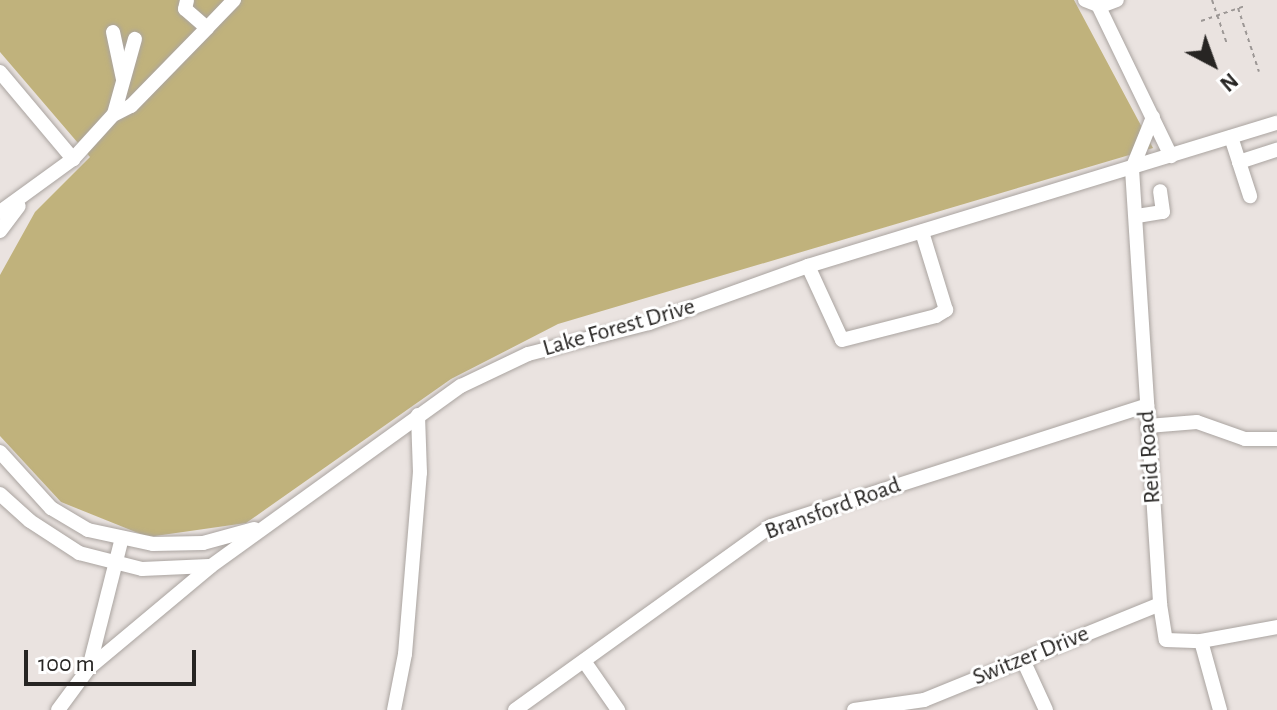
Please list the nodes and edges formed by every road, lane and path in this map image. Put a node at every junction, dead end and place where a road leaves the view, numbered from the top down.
1 (187, 0) edge
2 (234, 0) edge
3 (1117, 0) edge
4 (1212, 0) edge
5 (1091, 3) edge
6 (1245, 6) dead end
7 (1238, 8) junction
8 (1217, 16) junction
9 (1201, 21) dead end
10 (207, 28) junction
11 (113, 32) dead end
12 (135, 39) dead end
13 (1227, 44) dead end
14 (0, 72) edge
15 (1259, 72) dead end
16 (124, 91) junction
17 (114, 114) junction
18 (1153, 117) junction
19 (1277, 123) edge
20 (1231, 137) junction
21 (1277, 150) edge
22 (1171, 156) junction
23 (73, 159) junction
24 (1239, 162) junction
25 (1132, 169) junction
26 (1160, 191) dead end
27 (28, 195) junction
28 (1250, 196) dead end
29 (0, 212) edge
30 (1137, 216) junction
31 (0, 231) edge
32 (922, 232) junction
33 (808, 266) junction
34 (1147, 405) junction
35 (418, 415) junction
36 (1148, 426) junction
37 (1277, 439) edge
38 (1, 454) edge
39 (18, 476) junction
40 (0, 491) edge
41 (262, 527) junction
42 (122, 538) junction
43 (117, 564) junction
44 (211, 566) junction
45 (1160, 604) junction
46 (1277, 627) edge
47 (1201, 641) junction
48 (1023, 660) junction
49 (584, 661) junction
50 (89, 668) junction
51 (926, 705) edge
52 (58, 710) edge
53 (394, 710) edge
54 (515, 710) edge
55 (618, 710) edge
56 (854, 710) edge
57 (1046, 710) edge
58 (1220, 710) edge

1 - 10 street
2 - 10 street
3 - 5 street
4 - 8 path
5 - 18 street
6 - 7 path
7 - 8 path
7 - 15 path
8 - 9 path
8 - 13 path
10 - 17 street
11 - 16 street
12 - 16 street
14 - 23 street
16 - 17 street
17 - 23 street
18 - 22 street
18 - 25 street
19 - 20 street, Lake Forest Drive
20 - 22 street, Lake Forest Drive
20 - 24 street
21 - 24 street
22 - 25 street, Lake Forest Drive
23 - 27 street
24 - 28 street
25 - 30 street, Reid Road
25 - 32 street, Lake Forest Drive
26 - 30 street
27 - 29 street
27 - 31 street
30 - 34 street, Reid Road
32 - 33 street, Lake Forest Drive
32 - 33 street
33 - 35 street, Lake Forest Drive
34 - 36 street, Reid Road
34 - 49 street, Bransford Road
35 - 41 street, Lake Forest Drive
35 - 53 street
36 - 37 street
36 - 45 street, Reid Road
38 - 39 street
39 - 40 street
39 - 42 street
40 - 43 street
41 - 42 street
41 - 44 street, Lake Forest Drive
42 - 43 street
43 - 44 street
43 - 50 street
44 - 50 street, Lake Forest Drive
45 - 47 street, Reid Road
45 - 48 street, Switzer Drive
46 - 47 street
47 - 58 street
48 - 51 street, Switzer Drive
48 - 57 street
49 - 54 street, Bransford Road
49 - 55 street
50 - 52 street, Lake Forest Drive
51 - 56 street, Switzer Drive

